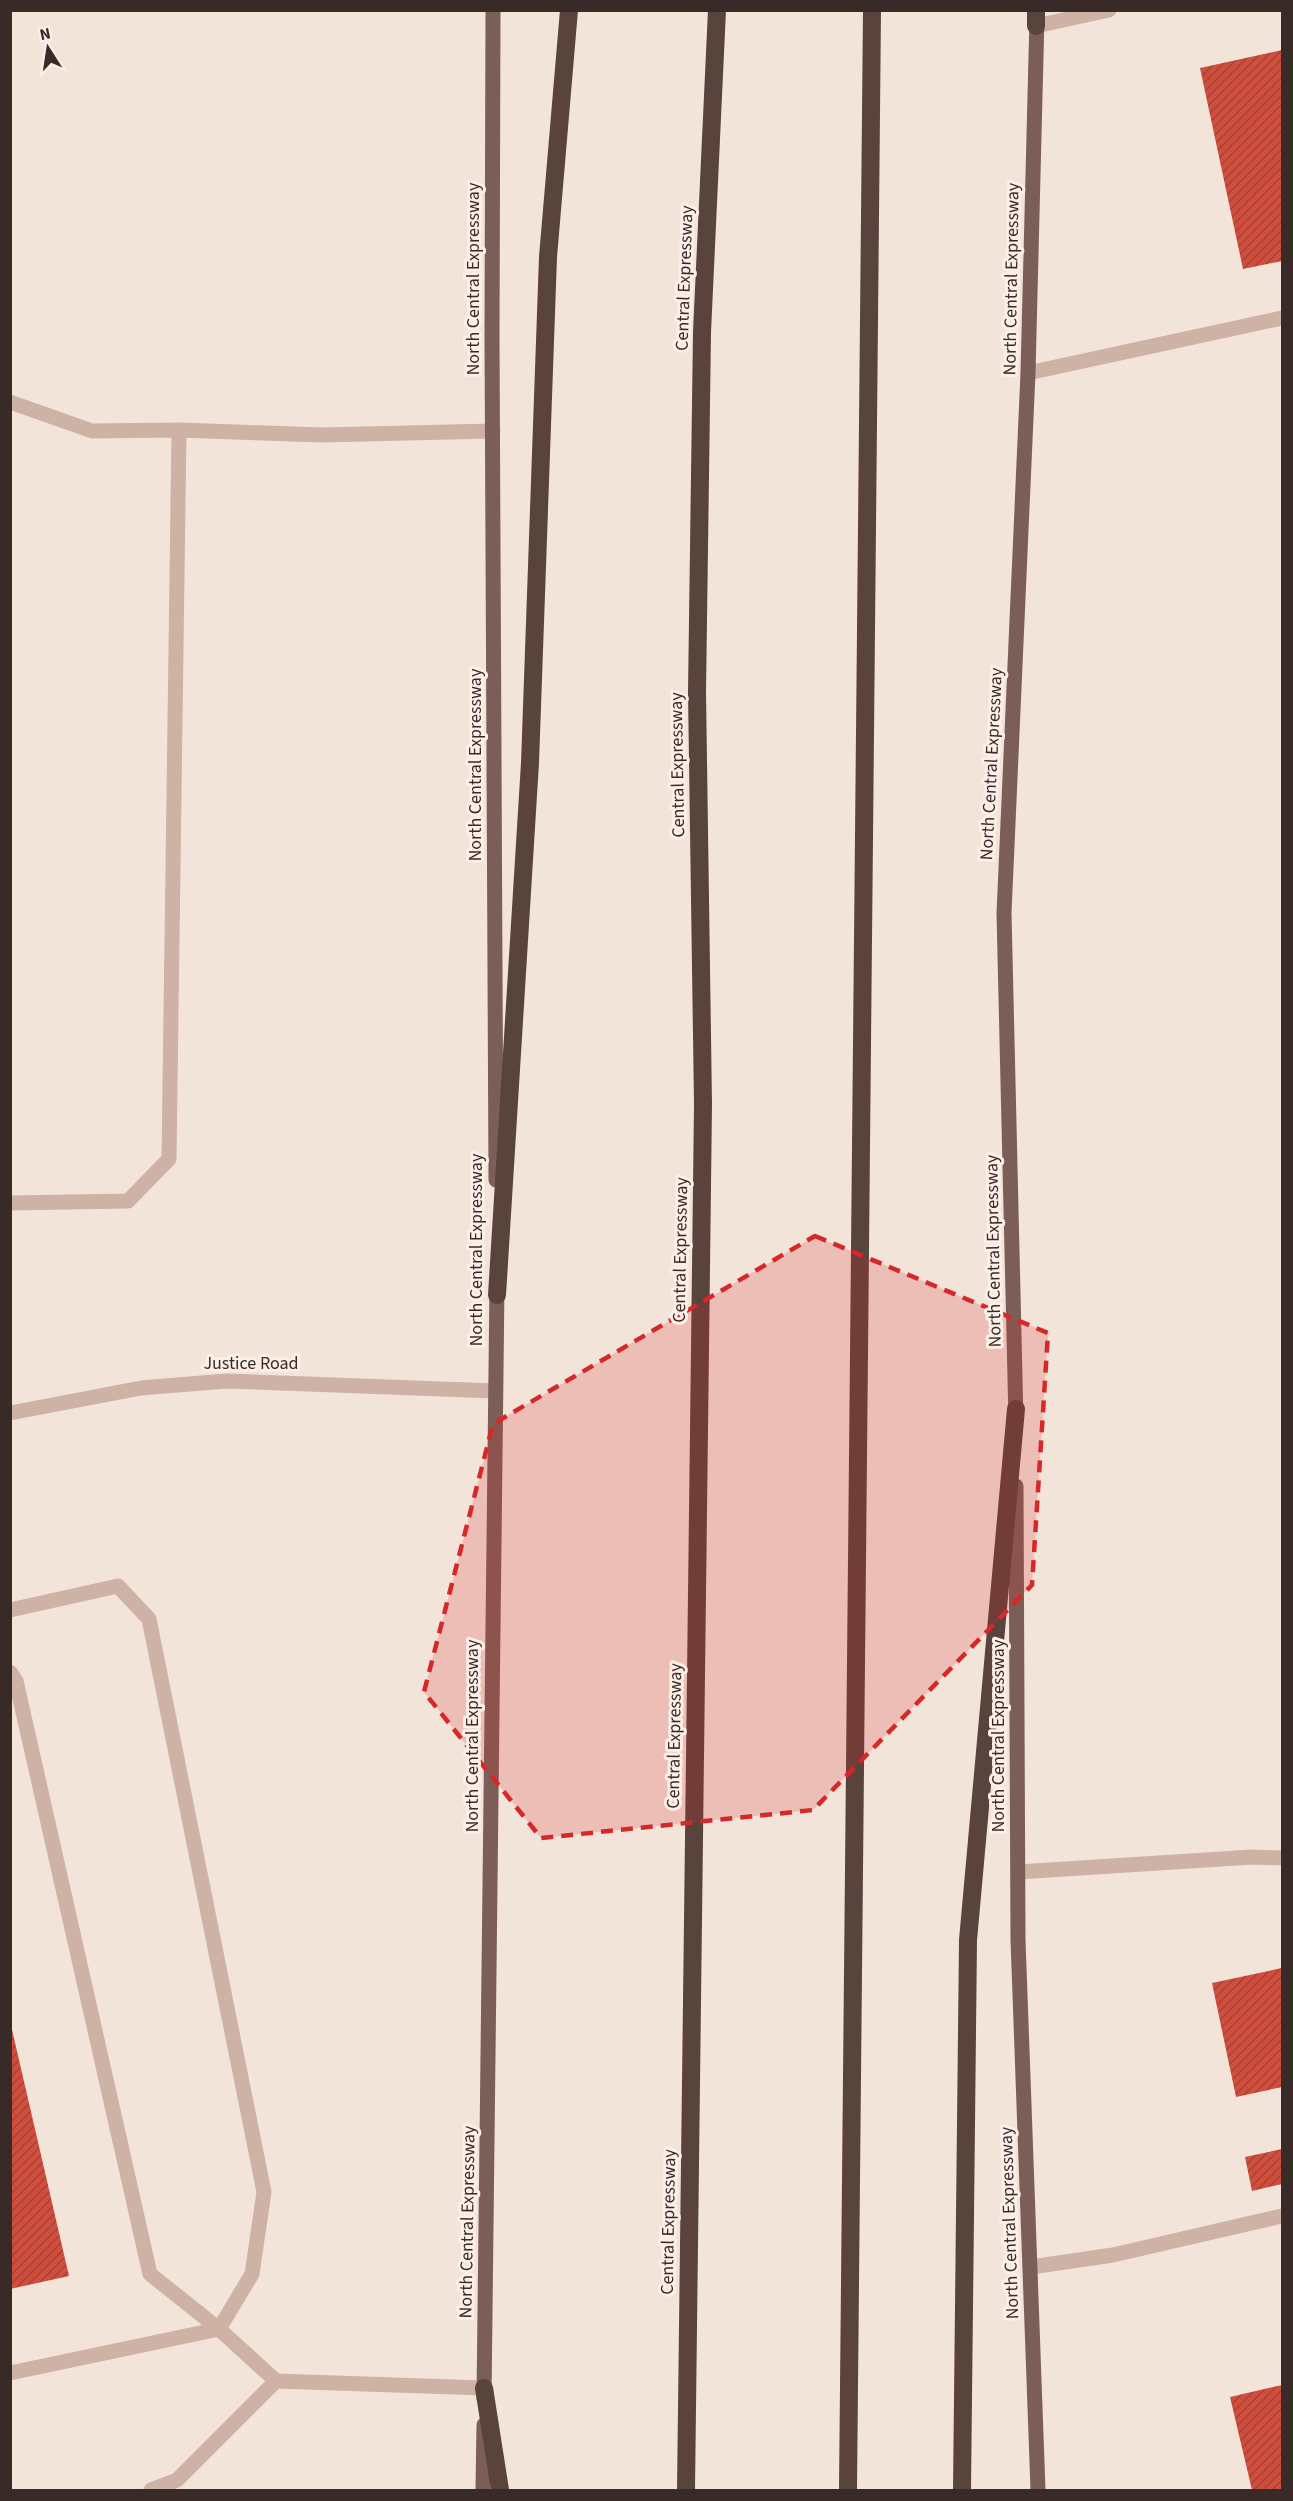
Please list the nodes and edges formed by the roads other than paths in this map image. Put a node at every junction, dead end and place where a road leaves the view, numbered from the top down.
1 (493, 10) edge
2 (569, 10) edge
3 (717, 10) edge
4 (872, 10) edge
5 (1109, 10) edge
6 (1036, 16) edge
7 (1282, 318) edge
8 (1028, 373) junction
9 (10, 402) edge
10 (179, 430) junction
11 (493, 431) junction
12 (10, 1203) edge
13 (497, 1295) junction
14 (495, 1390) junction
15 (1016, 1409) junction
16 (10, 1413) edge
17 (10, 1610) edge
18 (10, 1672) edge
19 (1282, 1858) edge
20 (1018, 1872) junction
21 (1282, 2216) edge
22 (1031, 2267) junction
23 (219, 2330) junction
24 (10, 2373) edge
25 (276, 2381) junction
26 (484, 2388) junction
27 (151, 2490) edge
28 (483, 2490) edge
29 (500, 2490) edge
30 (686, 2490) edge
31 (848, 2490) edge
32 (962, 2490) edge
33 (1038, 2490) edge

1 - 11 main road, North Central Expressway
2 - 13 highway
3 - 30 highway, Central Expressway
4 - 31 highway
5 - 6 street
6 - 8 main road, North Central Expressway
7 - 8 street
8 - 15 main road, North Central Expressway
9 - 10 street
10 - 11 street
10 - 12 street
11 - 13 main road, North Central Expressway
13 - 14 main road, North Central Expressway
14 - 16 street, Justice Road
14 - 26 main road, North Central Expressway
15 - 20 main road, North Central Expressway
15 - 32 highway
17 - 23 street
18 - 23 street
19 - 20 street
20 - 22 main road, North Central Expressway
21 - 22 street
22 - 33 main road, North Central Expressway
23 - 24 street
23 - 25 street
25 - 26 street
25 - 27 street
26 - 28 main road, North Central Expressway
26 - 29 highway

